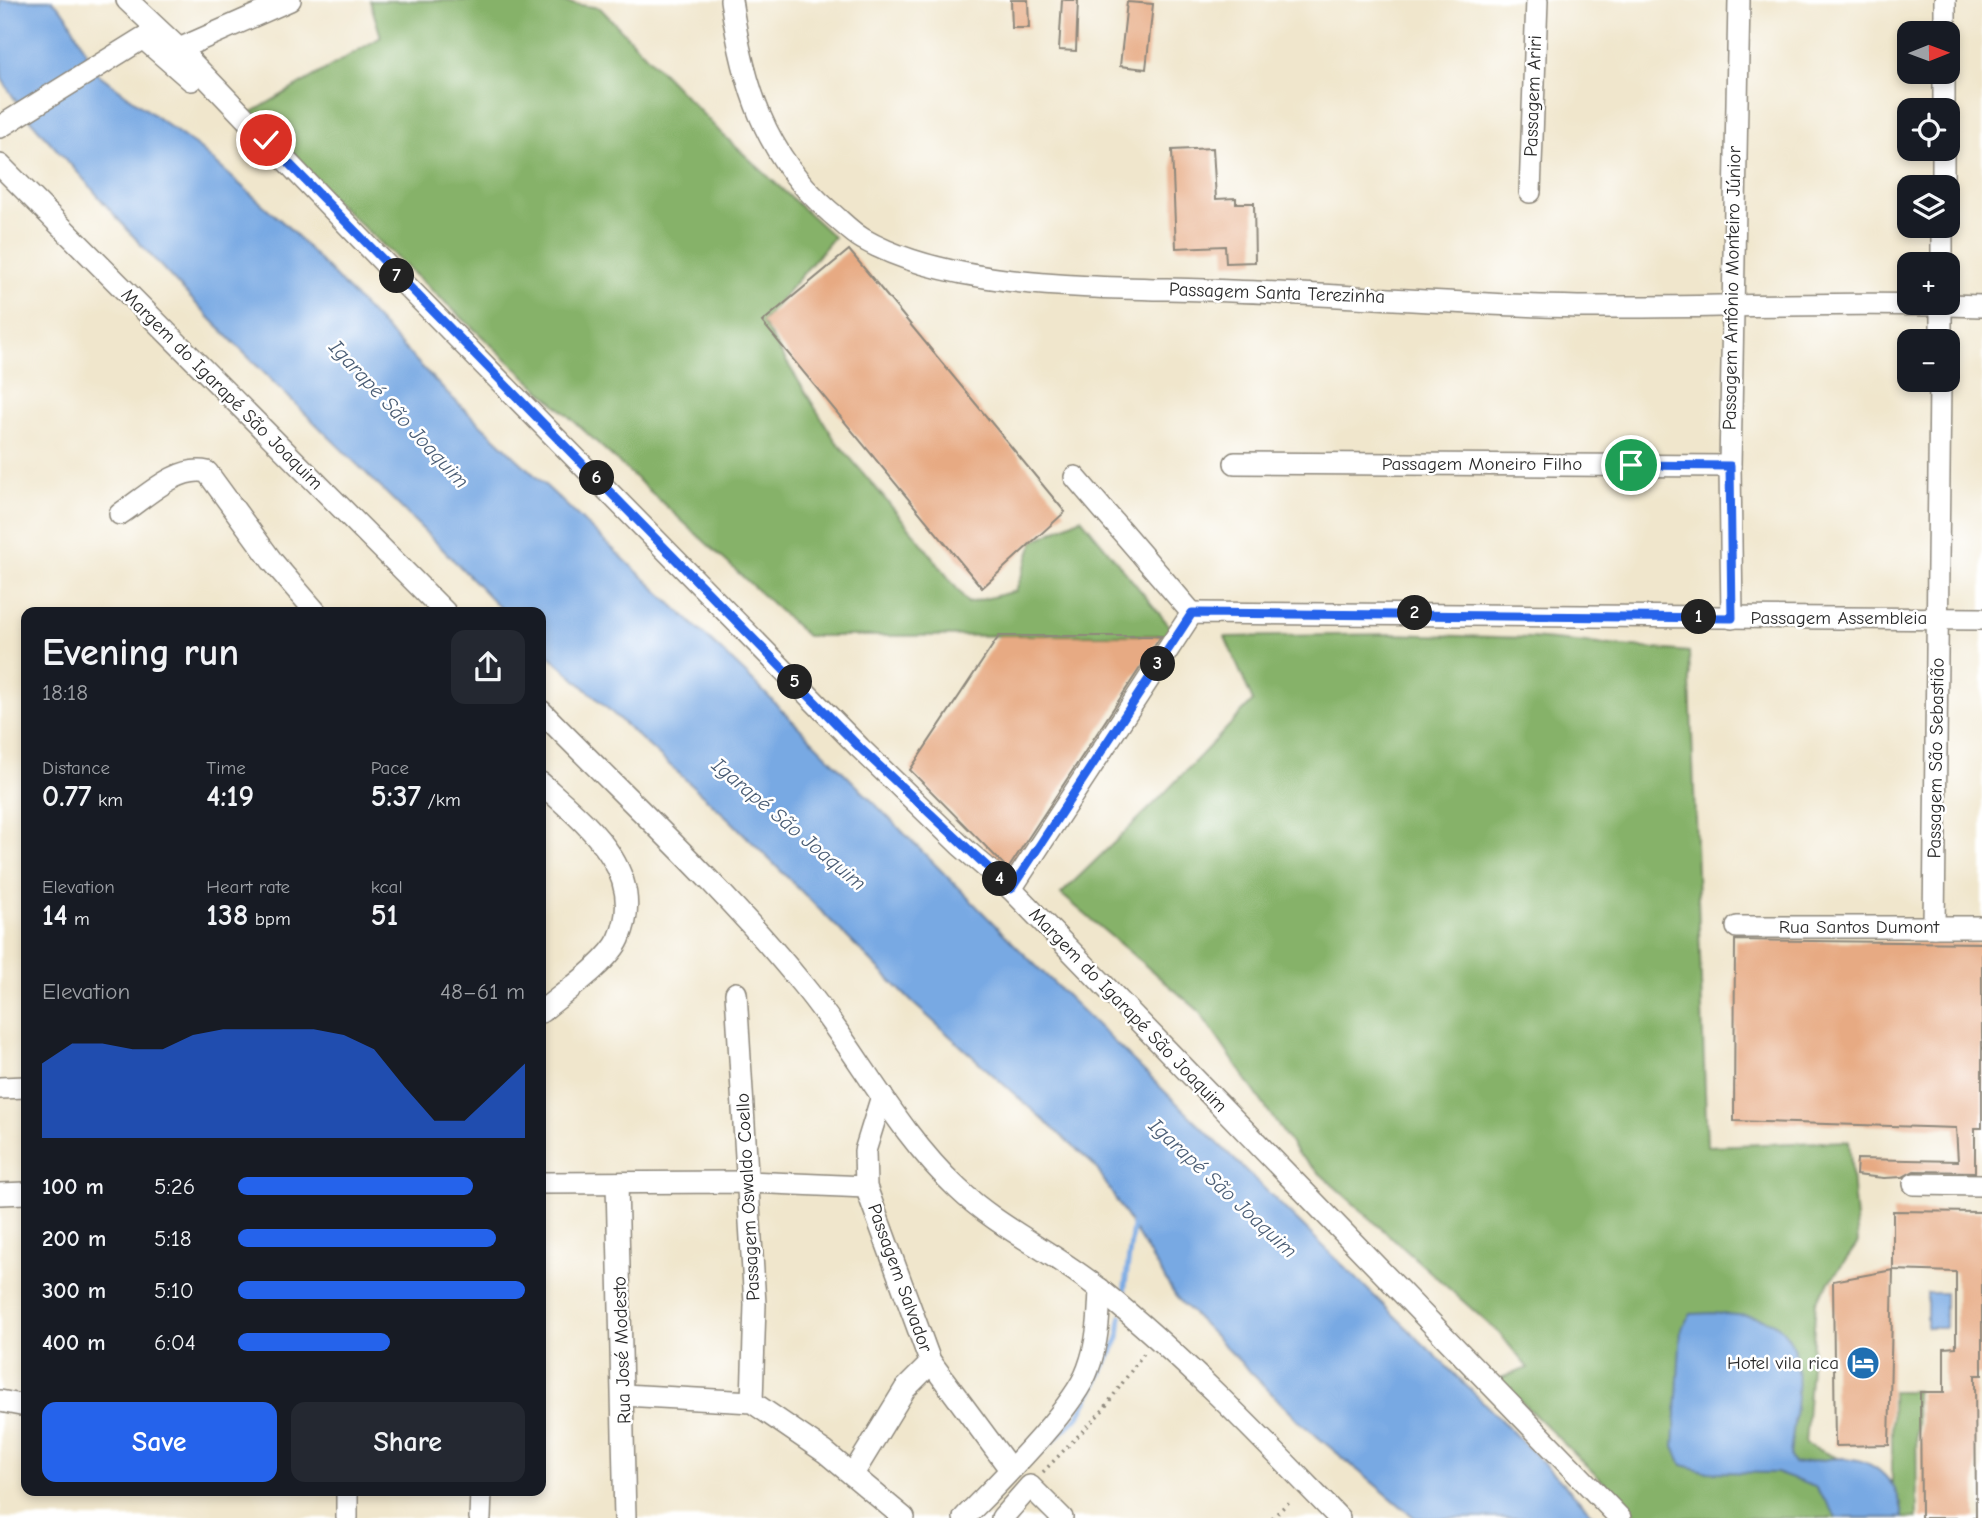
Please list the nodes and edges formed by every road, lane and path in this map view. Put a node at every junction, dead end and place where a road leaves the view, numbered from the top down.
1 (127, 0) edge
2 (290, 0) edge
3 (732, 0) edge
4 (1538, 0) edge
5 (1739, 0) edge
6 (1945, 0) edge
7 (145, 8) edge
8 (1944, 21) edge
9 (179, 49) junction
10 (204, 75) junction
11 (5, 122) edge
12 (0, 165) edge
13 (1530, 192) dead end
14 (1735, 304) junction
15 (1897, 304) edge
16 (1960, 305) edge
17 (1982, 306) edge
18 (1940, 392) edge
19 (1235, 463) dead end
20 (1730, 466) junction
21 (1075, 477) dead end
22 (120, 514) dead end
23 (312, 607) edge
24 (439, 607) edge
25 (1192, 613) junction
26 (1732, 618) junction
27 (1938, 619) junction
28 (1982, 619) edge
29 (546, 716) edge
30 (546, 788) edge
31 (1011, 889) junction
32 (1982, 926) edge
33 (1737, 927) dead end
34 (1934, 927) junction
35 (736, 993) dead end
36 (546, 1008) edge
37 (21, 1087) edge
38 (0, 1088) edge
39 (882, 1096) junction
40 (747, 1182) junction
41 (546, 1183) edge
42 (617, 1183) junction
43 (1914, 1184) dead end
44 (1982, 1185) edge
45 (866, 1187) junction
46 (21, 1193) edge
47 (0, 1194) edge
48 (1100, 1289) junction
49 (1154, 1335) junction
50 (931, 1363) junction
51 (623, 1395) junction
52 (0, 1401) edge
53 (752, 1402) junction
54 (21, 1405) edge
55 (1010, 1469) junction
56 (853, 1474) junction
57 (1306, 1485) junction
58 (1030, 1486) junction
59 (347, 1496) edge
60 (481, 1496) edge
61 (347, 1518) edge
62 (480, 1518) edge
63 (625, 1518) edge
64 (904, 1518) edge
65 (964, 1518) edge
66 (1002, 1518) edge
67 (1062, 1518) edge
68 (1272, 1518) edge
69 (1339, 1518) edge
70 (1620, 1518) edge

1 - 7 street, Margem do Igarapé São Joaquim
2 - 9 street
3 - 14 street, Passagem Santa Terezinha
4 - 13 street, Passagem Ariri
5 - 14 street, Passagem Antônio Monteiro Júnior
6 - 8 street
7 - 9 street, Margem do Igarapé São Joaquim
9 - 10 street, Margem do Igarapé São Joaquim
10 - 11 street
10 - 31 street, Margem do Igarapé São Joaquim
12 - 24 street, Margem do Igarapé São Joaquim
14 - 15 street, Passagem Santa Terezinha
14 - 20 street, Passagem Antônio Monteiro Júnior
16 - 17 street, Passagem Santa Terezinha
18 - 27 street, Passagem São Sebastião
19 - 20 street, Passagem Moneiro Filho
20 - 26 street, Passagem Antônio Monteiro Júnior
21 - 25 street
22 - 23 street
25 - 26 street, Passagem Assembleia
25 - 31 street
26 - 27 street, Passagem Assembleia
27 - 28 street, Passagem Assembleia
27 - 34 street, Passagem São Sebastião
29 - 39 street
30 - 36 street
31 - 70 street, Margem do Igarapé São Joaquim
32 - 34 street, Rua Santos Dumont
33 - 34 street, Rua Santos Dumont
35 - 40 street, Passagem Oswaldo Coello
37 - 38 street
39 - 45 street, Passagem Salvador
39 - 48 street
40 - 42 street, Passagem Salvador
40 - 45 street, Passagem Salvador
40 - 53 street, Passagem Oswaldo Coello
41 - 42 street, Passagem Salvador
42 - 51 street, Rua José Modesto
43 - 44 street
45 - 50 street, Passagem Salvador
46 - 47 street
48 - 49 street
48 - 55 street
49 - 57 street
49 - 58 path
50 - 55 street, Passagem Salvador
50 - 56 street
51 - 53 street
51 - 63 street, Rua José Modesto
52 - 54 street
53 - 56 street
55 - 65 street
56 - 64 street
57 - 68 path
57 - 69 street
58 - 66 street
58 - 67 street
59 - 61 street
60 - 62 street

